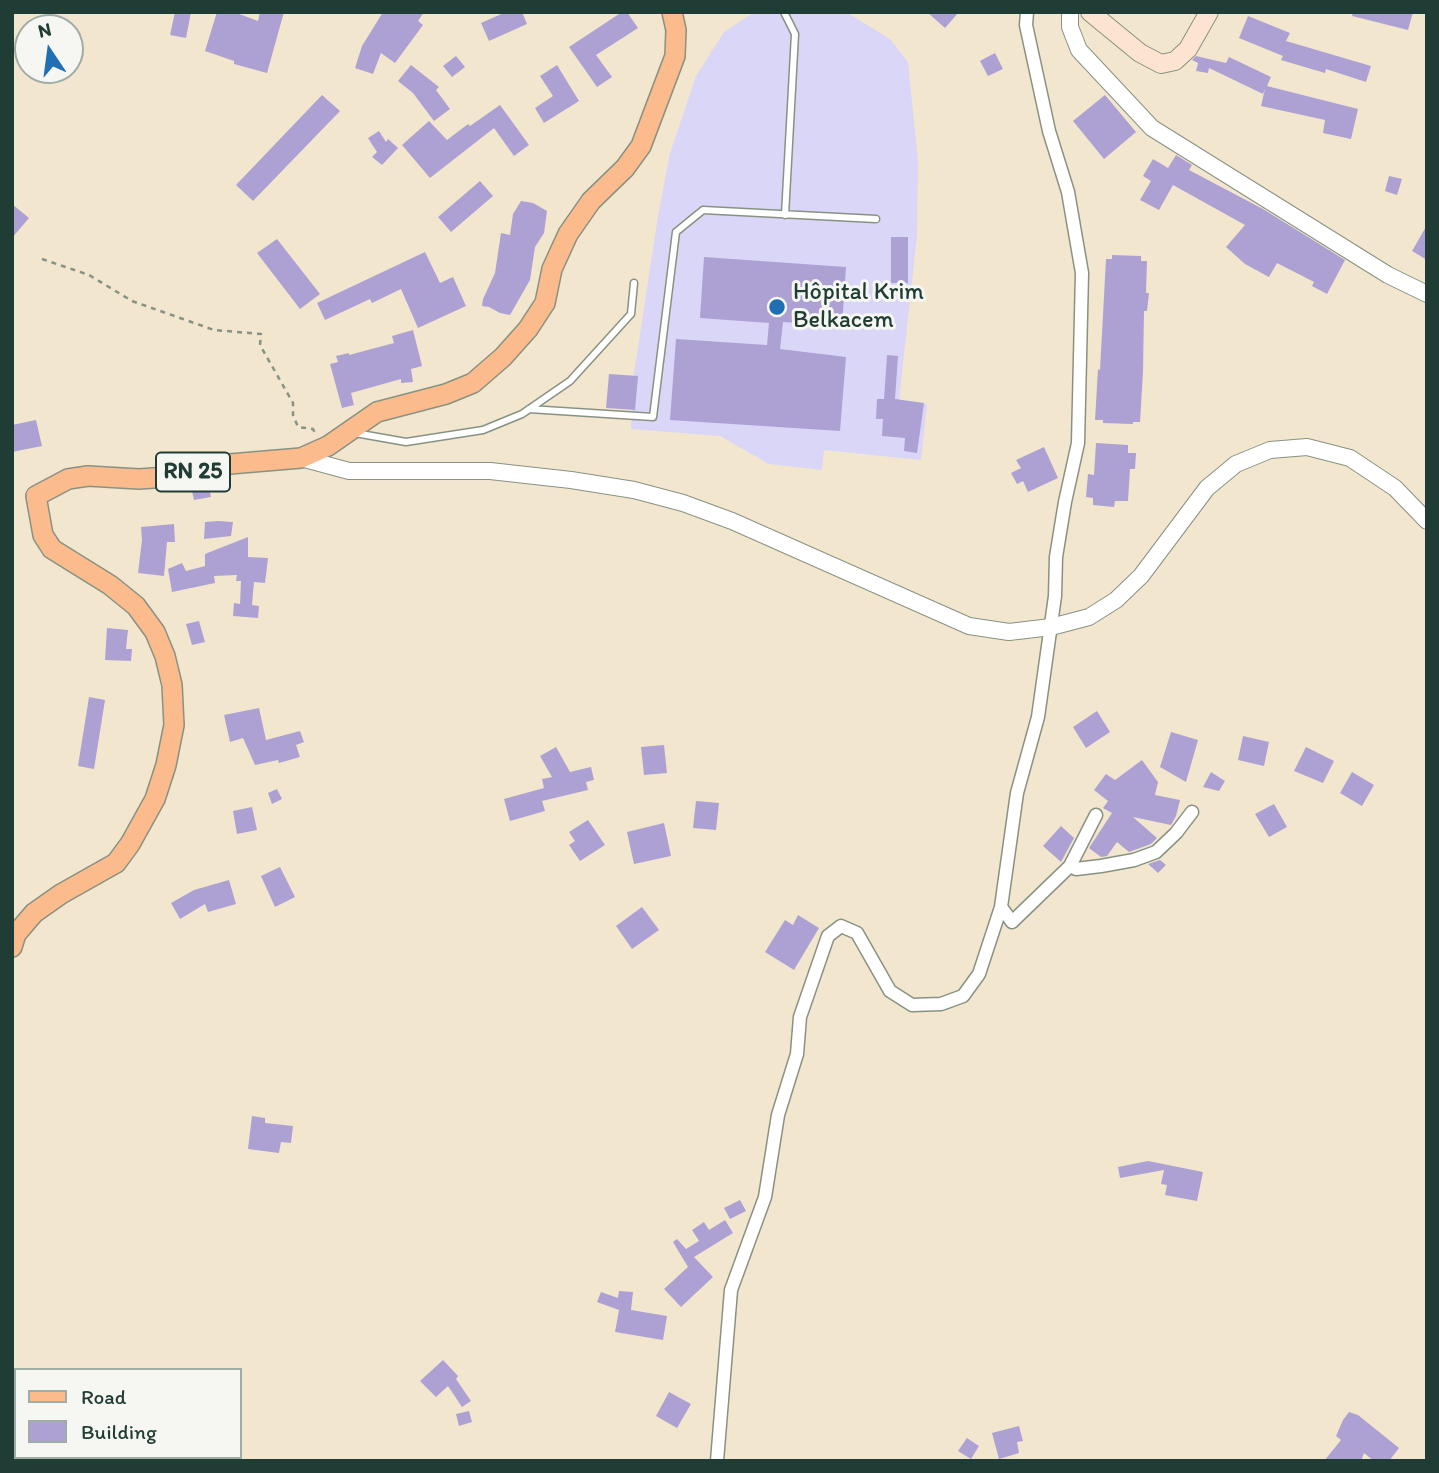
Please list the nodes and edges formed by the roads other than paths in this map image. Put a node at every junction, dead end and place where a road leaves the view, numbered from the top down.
1 (672, 12) edge
2 (784, 12) edge
3 (1027, 12) edge
4 (1070, 12) edge
5 (1090, 12) edge
6 (1209, 12) edge
7 (785, 215) junction
8 (876, 219) dead end
9 (634, 283) dead end
10 (1427, 294) edge
11 (529, 409) junction
12 (347, 432) junction
13 (301, 458) junction
14 (1427, 521) edge
15 (1051, 627) junction
16 (1192, 812) dead end
17 (1096, 814) dead end
18 (1070, 866) junction
19 (1001, 907) junction
20 (12, 947) edge
21 (717, 1461) edge

1 - 12 main road, RN 25
2 - 7 lane
3 - 15 street
4 - 10 street
5 - 6 main road
7 - 8 lane
7 - 11 lane
9 - 11 lane
11 - 12 lane
12 - 13 main road, RN 25
13 - 15 street
13 - 20 main road, RN 25
14 - 15 street
15 - 19 street
16 - 18 street
17 - 18 street
18 - 19 street
19 - 21 street

